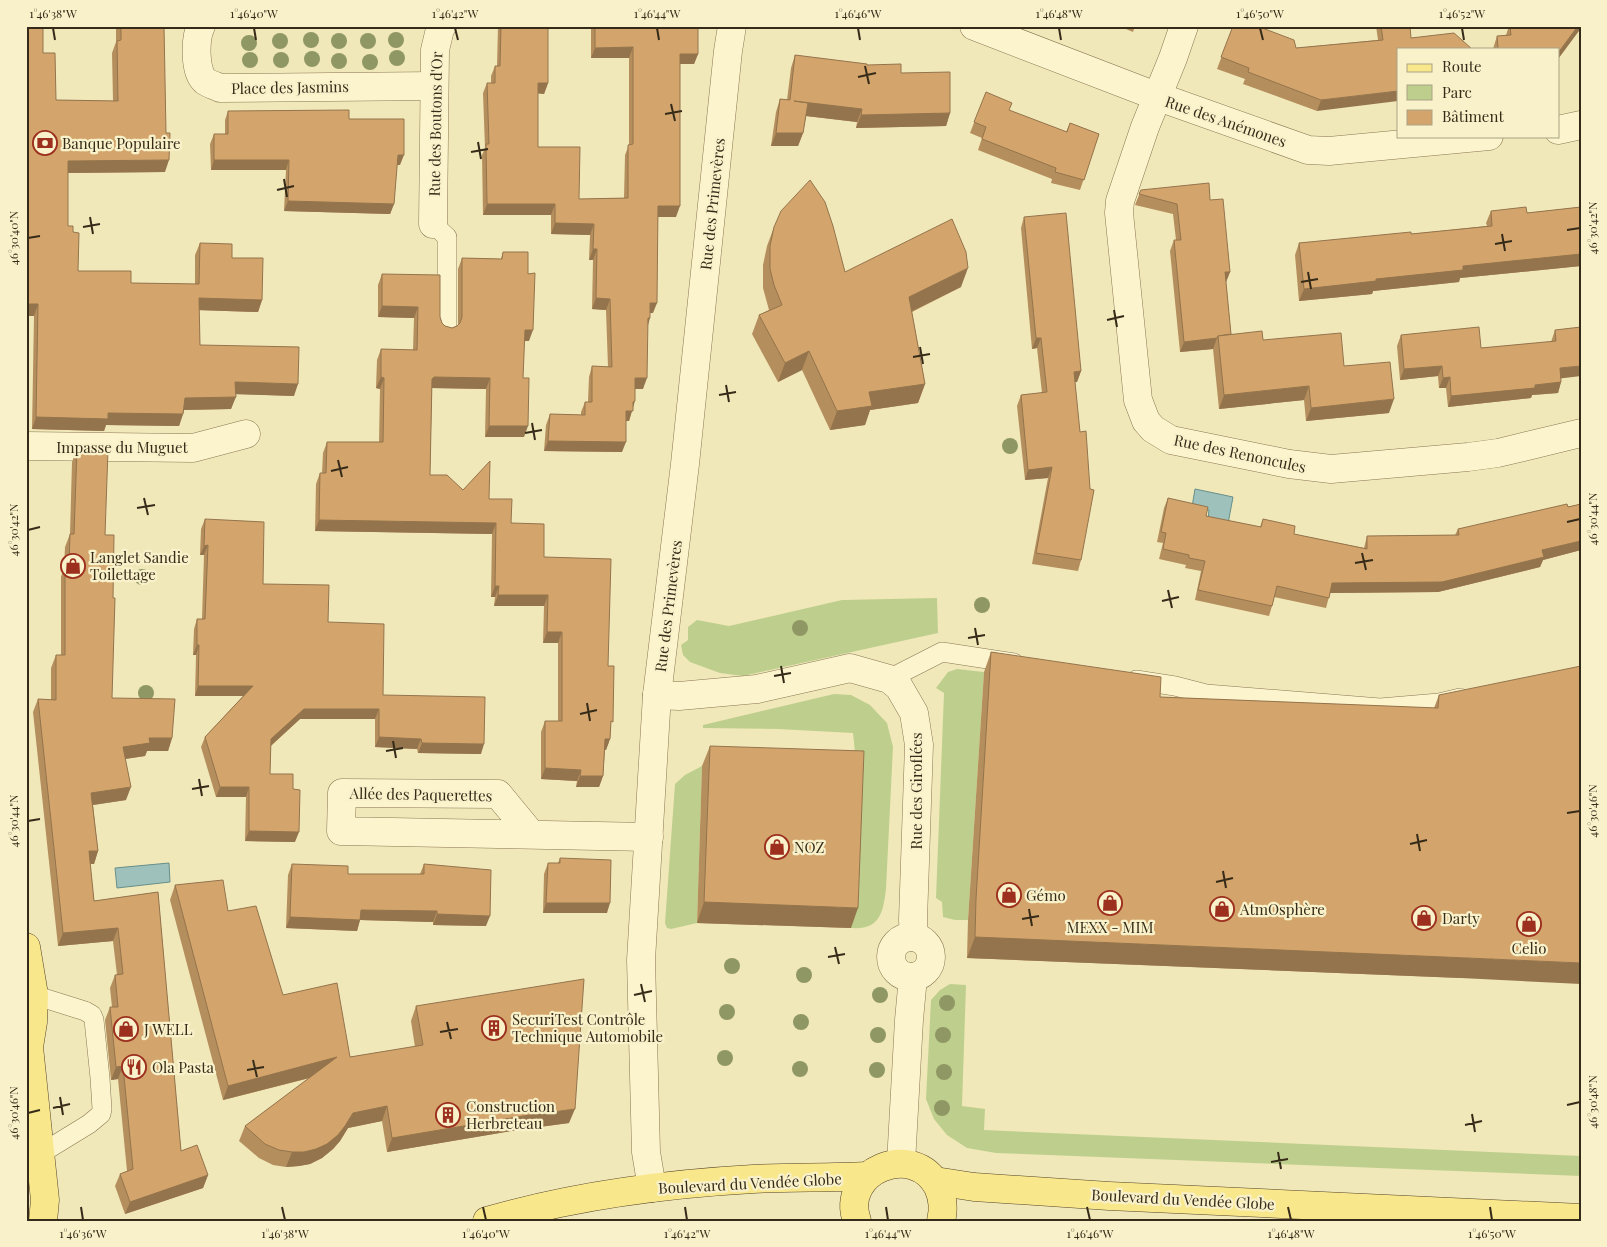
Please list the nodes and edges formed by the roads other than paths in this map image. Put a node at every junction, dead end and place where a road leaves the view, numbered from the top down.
1 (201, 26) edge
2 (732, 26) edge
3 (974, 26) edge
4 (1184, 26) edge
5 (439, 27) edge
6 (434, 86) junction
7 (1156, 96) junction
8 (1581, 125) edge
9 (1560, 130) edge
10 (1468, 138) edge
11 (433, 224) joint
12 (447, 328) edge
13 (1581, 433) edge
14 (246, 434) dead end
15 (26, 446) edge
16 (1030, 665) edge
17 (1117, 678) edge
18 (889, 679) junction
19 (1477, 694) edge
20 (658, 695) junction
21 (531, 834) junction
22 (649, 837) junction
23 (26, 947) edge
24 (34, 994) junction
25 (28, 1044) edge
26 (40, 1154) junction
27 (901, 1163) junction
28 (867, 1176) junction
29 (935, 1181) junction
30 (652, 1188) junction
31 (48, 1214) edge
32 (1581, 1218) edge
33 (487, 1221) edge
34 (857, 1221) edge
35 (941, 1221) edge

1 - 6 street, Place des Jasmins
2 - 20 street, Rue des Primevères
3 - 7 street, Rue des Anémones
4 - 7 street, Rue des Renoncules
5 - 6 street, Rue des Boutons d'Or
6 - 11 street, Rue des Boutons d'Or
7 - 10 street, Rue des Anémones
7 - 13 street, Rue des Renoncules
8 - 9 street
11 - 12 lane
14 - 15 street, Impasse du Muguet
16 - 18 lane
17 - 19 lane
18 - 20 street
18 - 27 street, Rue des Giroflées
20 - 22 street, Rue des Primevères
21 - 21 street, Allée des Paquerettes
21 - 22 street, Allée des Paquerettes
22 - 30 street, Rue des Primevères
23 - 24 main road
24 - 25 main road
24 - 26 lane
25 - 26 main road
26 - 31 main road
27 - 28 main road
27 - 29 main road
28 - 30 main road, Boulevard du Vendée Globe
28 - 34 main road
29 - 32 main road, Boulevard du Vendée Globe
29 - 35 main road
30 - 33 main road, Boulevard du Vendée Globe

